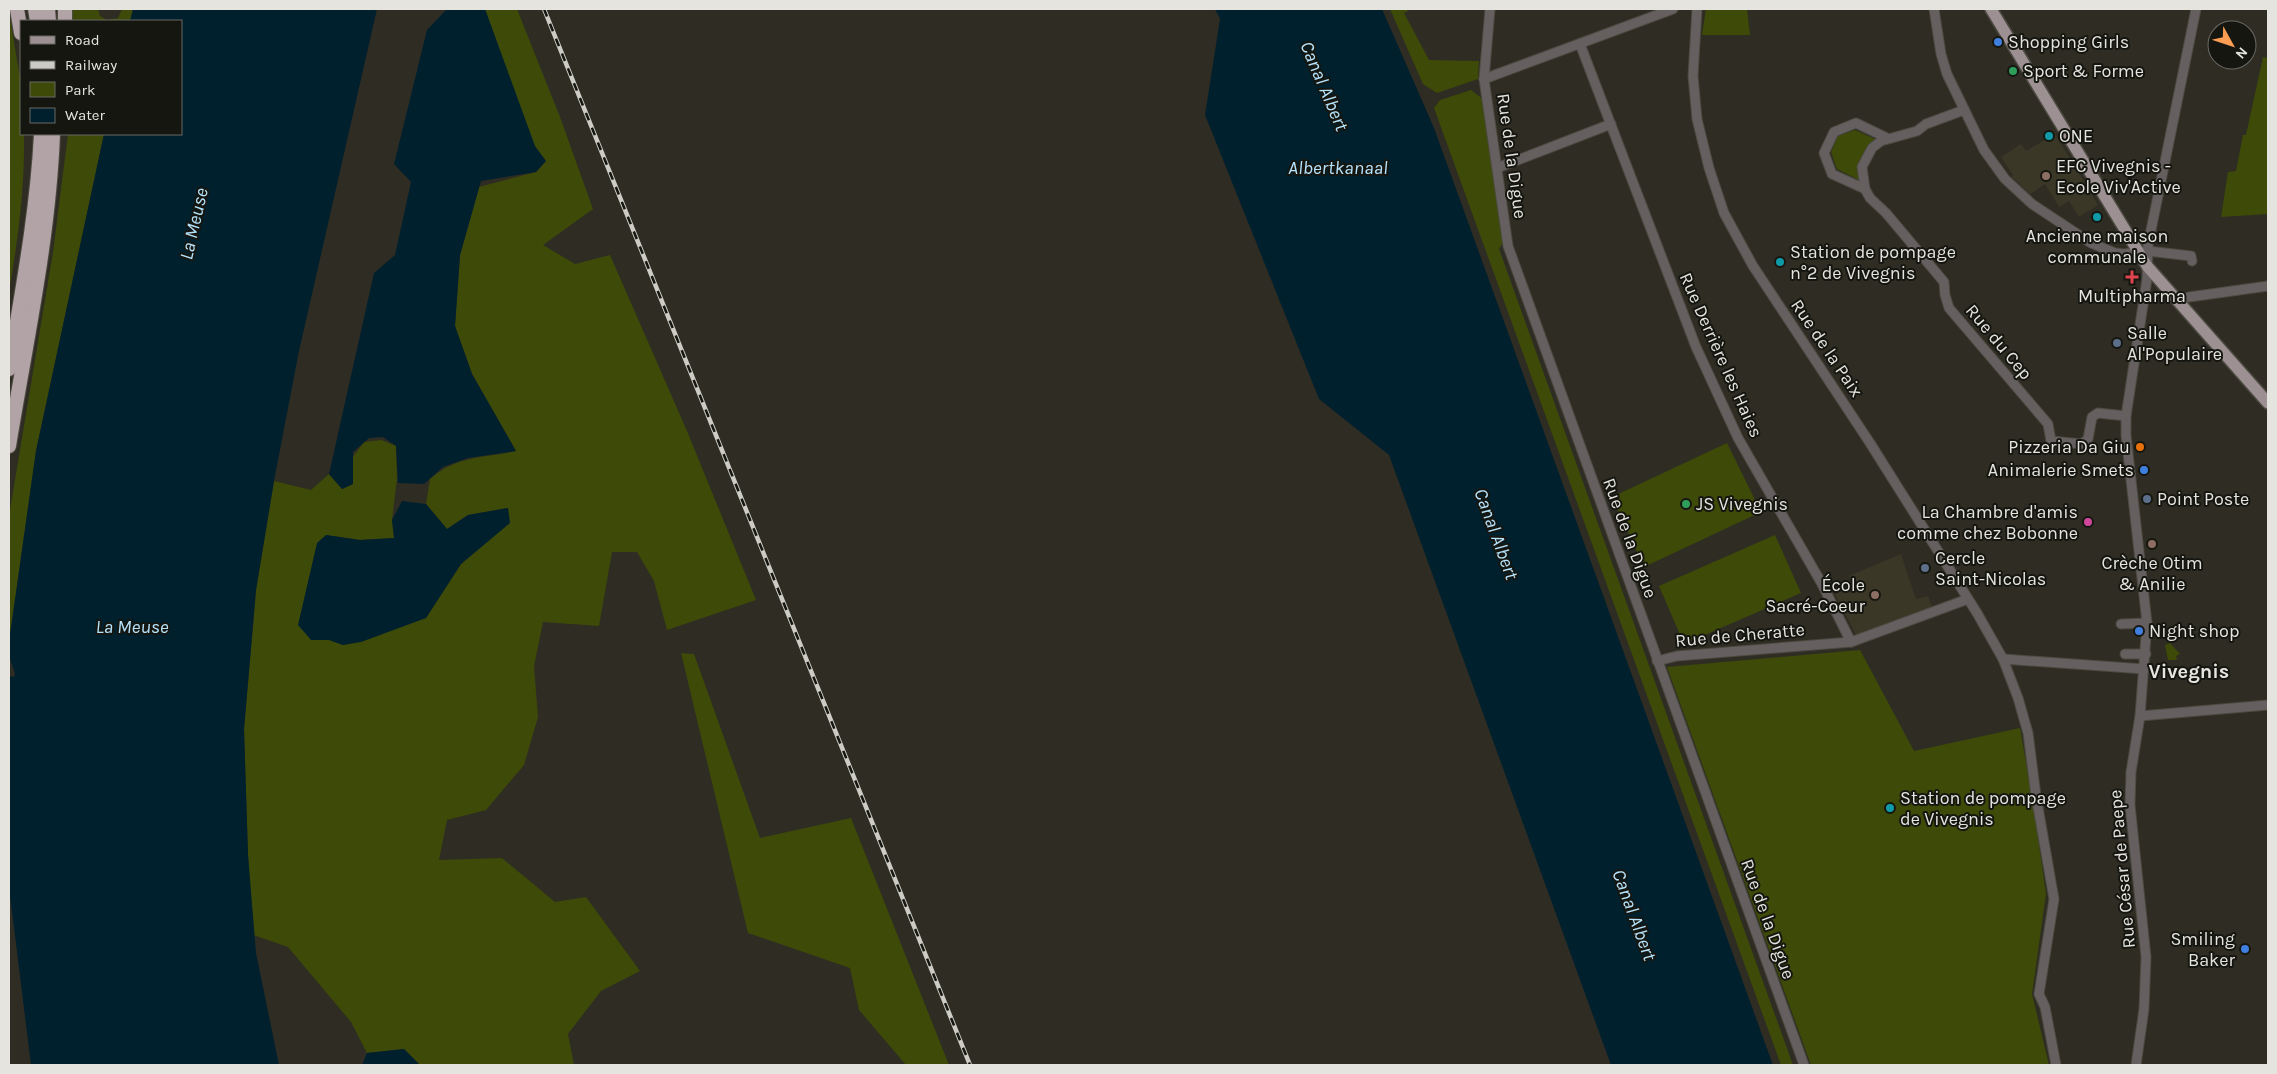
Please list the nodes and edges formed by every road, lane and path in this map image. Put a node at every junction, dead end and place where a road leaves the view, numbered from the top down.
1 (17, 9) edge
2 (1490, 9) edge
3 (1673, 9) edge
4 (1696, 9) edge
5 (1934, 9) edge
6 (1991, 9) edge
7 (2196, 9) edge
8 (20, 27) edge
9 (1580, 44) junction
10 (1484, 80) junction
11 (1964, 110) junction
12 (1611, 124) junction
13 (33, 135) edge
14 (41, 135) edge
15 (53, 135) edge
16 (61, 135) edge
17 (1887, 138) junction
18 (1497, 168) junction
19 (45, 175) junction
20 (1864, 189) junction
21 (2143, 252) junction
22 (2192, 261) dead end
23 (2147, 266) junction
24 (2268, 286) edge
25 (2176, 300) junction
26 (9, 369) edge
27 (2268, 403) edge
28 (2126, 416) junction
29 (9, 446) edge
30 (1968, 599) junction
31 (2148, 623) junction
32 (2120, 624) dead end
33 (1851, 642) junction
34 (2125, 654) dead end
35 (2146, 654) junction
36 (2003, 660) junction
37 (1657, 661) junction
38 (2144, 669) junction
39 (2268, 705) edge
40 (2140, 716) junction
41 (1804, 1065) edge
42 (2056, 1065) edge
43 (2136, 1065) edge

1 - 8 highway
2 - 10 street, Rue de la Digue
3 - 9 street
4 - 30 street, Rue de la Paix
5 - 11 street
6 - 21 main road
7 - 21 street
9 - 10 street
9 - 12 street, Rue Derrière les Haies
10 - 18 street, Rue de la Digue
11 - 17 street
11 - 21 street
12 - 18 street
12 - 33 street, Rue Derrière les Haies
13 - 19 highway
14 - 19 highway
15 - 19 highway
16 - 19 highway
17 - 20 street
17 - 20 street, Rue du Cep
18 - 37 street, Rue de la Digue
19 - 26 highway
19 - 29 highway
20 - 28 street, Rue du Cep
21 - 22 street
21 - 23 main road
23 - 25 main road
23 - 28 street, Rue César de Paepe
24 - 25 street
25 - 27 main road
28 - 31 street, Rue César de Paepe
30 - 33 street, Rue de Cheratte
30 - 36 street
31 - 32 street
31 - 35 street, Rue César de Paepe
33 - 37 street, Rue de Cheratte
34 - 35 street
35 - 38 street, Rue César de Paepe
36 - 38 street
36 - 42 street
37 - 41 street, Rue de la Digue
38 - 40 street, Rue César de Paepe
39 - 40 street
40 - 43 street, Rue César de Paepe

